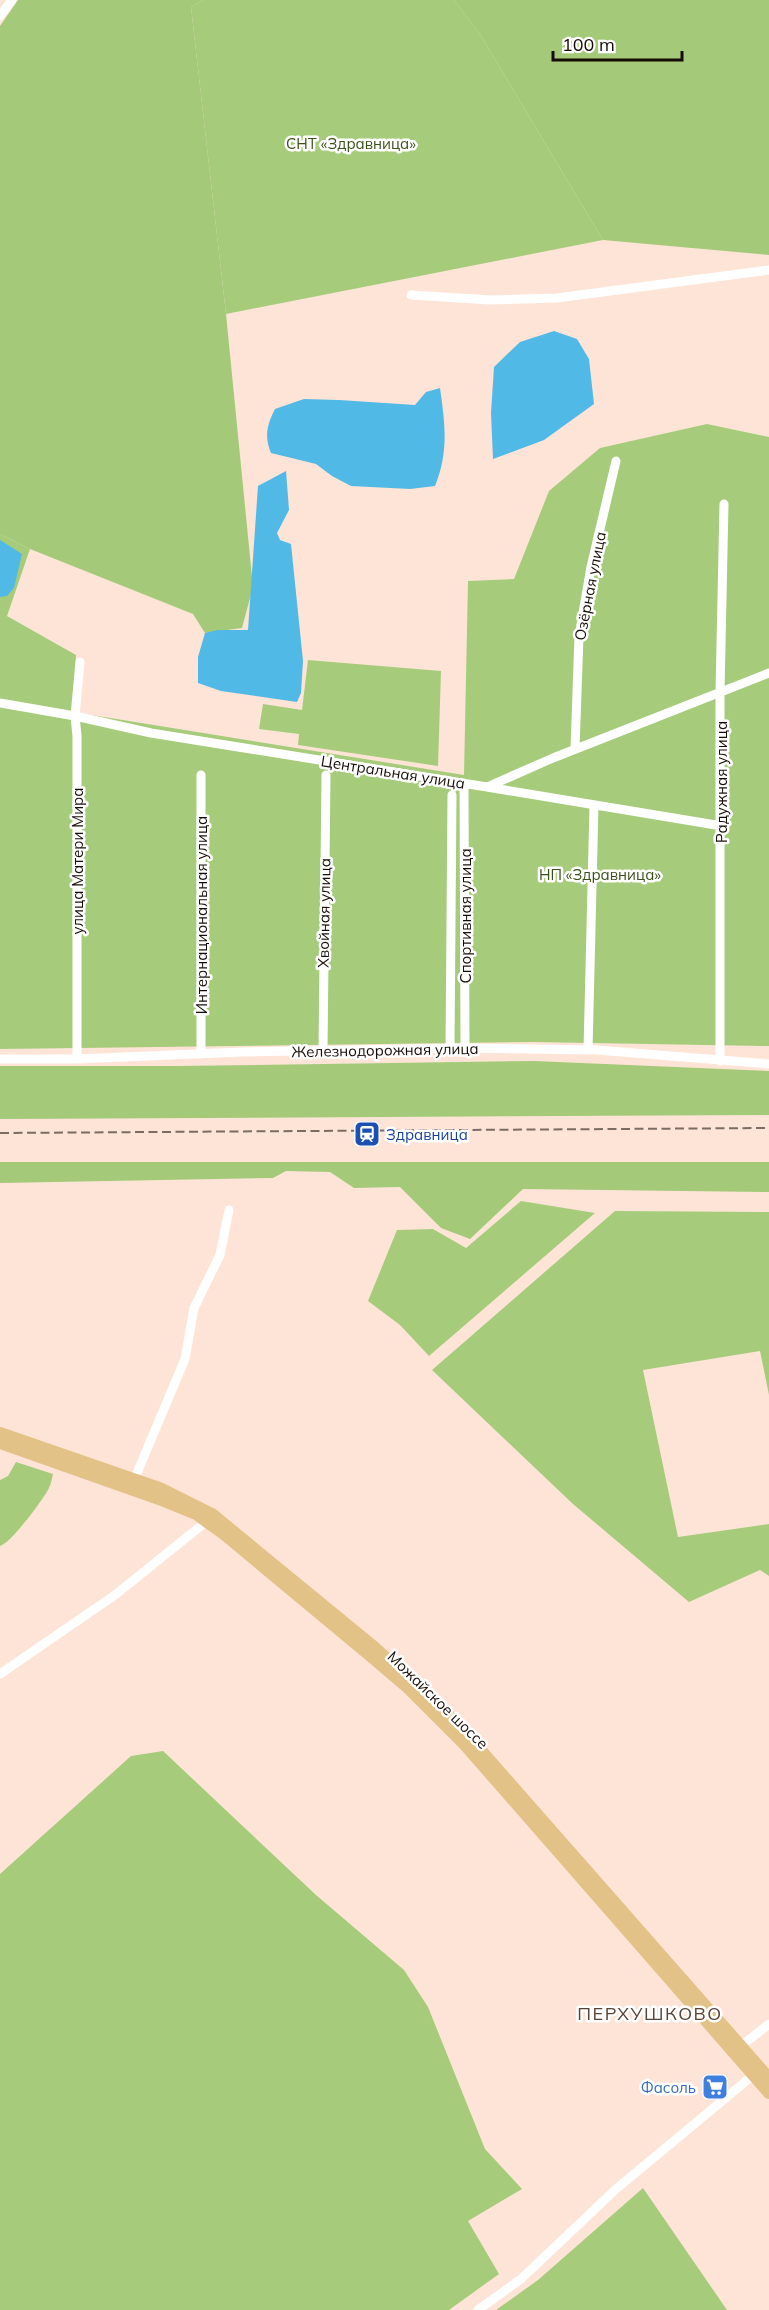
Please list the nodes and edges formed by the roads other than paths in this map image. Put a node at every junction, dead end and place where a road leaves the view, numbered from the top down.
1 (12, 0) edge
2 (0, 16) edge
3 (769, 270) edge
4 (411, 295) dead end
5 (616, 460) dead end
6 (724, 504) dead end
7 (80, 662) dead end
8 (769, 673) edge
9 (720, 692) junction
10 (0, 703) edge
11 (75, 716) junction
12 (575, 749) junction
13 (201, 775) dead end
14 (326, 775) dead end
15 (464, 784) junction
16 (487, 787) junction
17 (452, 795) dead end
18 (594, 805) junction
19 (722, 826) junction
20 (450, 1048) junction
21 (465, 1048) junction
22 (588, 1050) junction
23 (323, 1052) junction
24 (201, 1054) junction
25 (0, 1059) edge
26 (77, 1059) junction
27 (720, 1061) junction
28 (769, 1064) edge
29 (229, 1210) dead end
30 (0, 1433) edge
31 (0, 1443) edge
32 (134, 1480) junction
33 (207, 1521) junction
34 (0, 1674) edge
35 (769, 2024) edge
36 (741, 2046) junction
37 (762, 2074) edge
38 (769, 2093) edge
39 (478, 2310) edge

1 - 2 street
3 - 4 street
5 - 12 street, Озёрная улица
6 - 9 street, Радужная улица
7 - 11 street, улица Матери Мира
8 - 9 street, Центральная улица
9 - 12 street, Центральная улица
9 - 19 street, Радужная улица
10 - 11 street, Центральная улица
11 - 15 street, Центральная улица
11 - 26 street, улица Матери Мира
12 - 16 street, Центральная улица
13 - 24 street, Интернациональная улица
14 - 23 street, Хвойная улица
15 - 16 street, Центральная улица
15 - 21 street, Спортивная улица
16 - 18 street
17 - 20 street
18 - 19 street
18 - 22 street
19 - 27 street, Радужная улица
20 - 21 street, Железнодорожная улица
20 - 23 street, Железнодорожная улица
21 - 22 street, Железнодорожная улица
22 - 27 street, Железнодорожная улица
23 - 24 street, Железнодорожная улица
24 - 26 street, Железнодорожная улица
25 - 26 street, Железнодорожная улица
27 - 28 street, Железнодорожная улица
29 - 32 street
30 - 32 main road, Можайское шоссе
31 - 33 main road, Можайское шоссе
32 - 36 main road, Можайское шоссе
33 - 34 street
33 - 37 main road, Можайское шоссе
35 - 36 street
36 - 37 main road, Можайское шоссе
37 - 38 main road, Можайское шоссе
37 - 39 street

